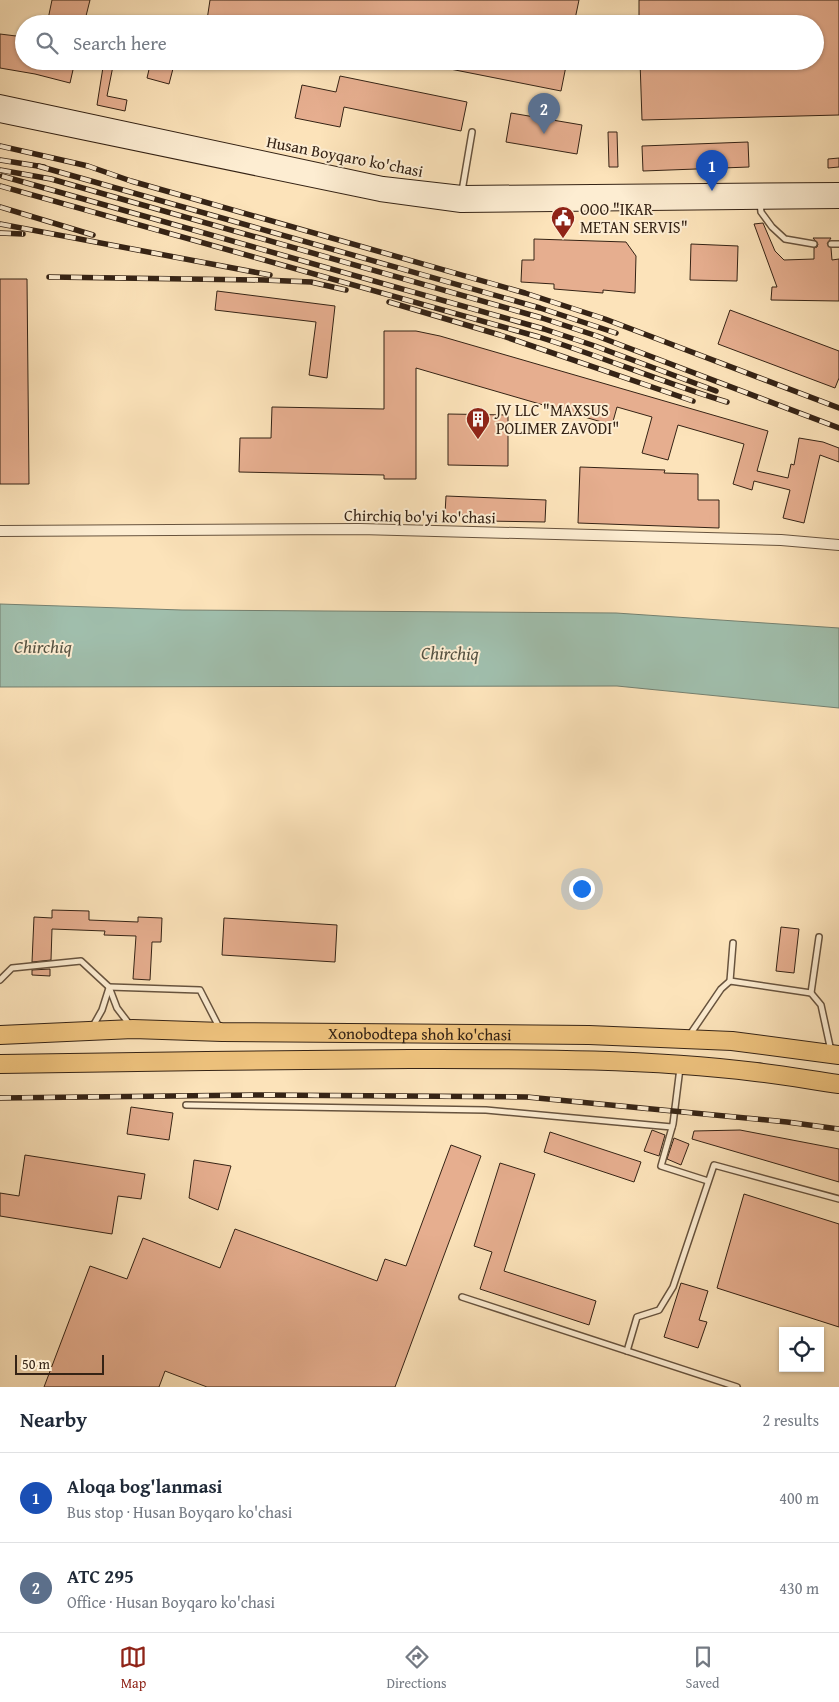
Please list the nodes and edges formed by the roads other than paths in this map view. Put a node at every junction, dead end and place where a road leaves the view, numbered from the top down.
1 (0, 102) edge
2 (0, 115) edge
3 (472, 132) dead end
4 (839, 190) edge
5 (461, 199) junction
6 (839, 201) edge
7 (760, 202) junction
8 (814, 244) dead end
9 (830, 244) dead end
10 (839, 244) edge
11 (0, 530) edge
12 (839, 545) edge
13 (819, 937) dead end
14 (733, 943) dead end
15 (0, 980) edge
16 (730, 981) junction
17 (110, 987) junction
18 (811, 993) junction
19 (91, 1030) junction
20 (133, 1030) junction
21 (222, 1032) junction
22 (0, 1036) edge
23 (688, 1038) junction
24 (836, 1055) edge
25 (0, 1064) edge
26 (680, 1065) junction
27 (839, 1084) edge
28 (186, 1105) dead end
29 (672, 1127) junction
30 (708, 1181) junction
31 (839, 1199) edge
32 (462, 1297) dead end
33 (627, 1351) junction
34 (737, 1387) edge

1 - 5 main road, Husan Boyqaro ko'chasi
2 - 5 main road, Husan Boyqaro ko'chasi
3 - 5 lane
4 - 5 main road, Husan Boyqaro ko'chasi
5 - 7 main road, Husan Boyqaro ko'chasi
6 - 7 main road, Husan Boyqaro ko'chasi
7 - 8 lane
9 - 10 lane
11 - 12 street, Chirchiq bo'yi ko'chasi
13 - 18 lane
14 - 16 lane
15 - 17 lane
16 - 18 lane
16 - 23 lane
17 - 19 lane
17 - 20 lane
17 - 21 lane
18 - 24 lane
19 - 20 highway, Xonobodtepa shoh ko'chasi
19 - 22 highway, Xonobodtepa shoh ko'chasi
20 - 21 highway, Xonobodtepa shoh ko'chasi
21 - 23 highway, Xonobodtepa shoh ko'chasi
23 - 24 highway, Xonobodtepa shoh ko'chasi
25 - 26 highway, Xonobodtepa shoh ko'chasi
26 - 27 highway, Xonobodtepa shoh ko'chasi
26 - 29 lane
28 - 29 lane
29 - 30 lane
30 - 31 lane
30 - 33 lane
32 - 33 lane
33 - 34 lane

